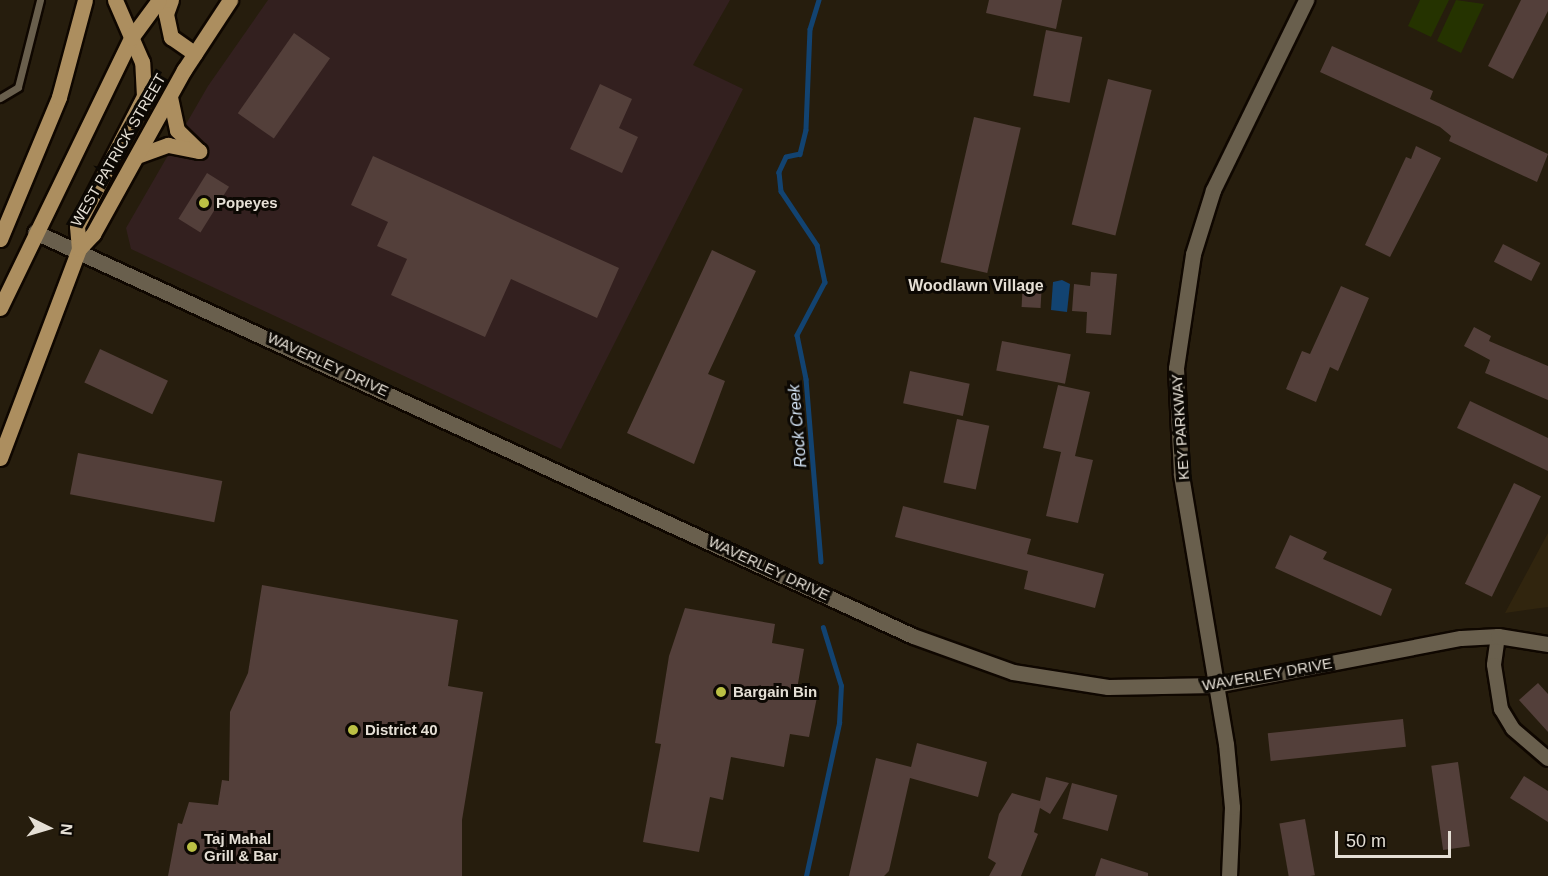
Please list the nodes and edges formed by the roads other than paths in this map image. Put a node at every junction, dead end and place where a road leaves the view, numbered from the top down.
1 (40, 0) edge
2 (86, 0) edge
3 (116, 0) edge
4 (159, 0) edge
5 (171, 0) edge
6 (230, 0) edge
7 (1306, 0) edge
8 (131, 38) junction
9 (195, 54) junction
10 (170, 97) junction
11 (0, 98) edge
12 (137, 156) junction
13 (35, 232) junction
14 (0, 239) edge
15 (79, 249) junction
16 (0, 308) edge
17 (0, 458) edge
18 (1497, 636) junction
19 (1548, 644) edge
20 (1216, 685) junction
21 (1548, 759) edge
22 (1229, 876) edge

1 - 11 lane
2 - 14 main road
3 - 8 main road
4 - 8 main road, WEST PATRICK STREET
5 - 9 main road
6 - 9 main road, WEST PATRICK STREET
7 - 20 street, KEY PARKWAY
8 - 13 main road, WEST PATRICK STREET
8 - 15 main road
9 - 10 main road, WEST PATRICK STREET
10 - 12 main road, WEST PATRICK STREET
10 - 12 main road
12 - 15 main road, WEST PATRICK STREET
13 - 15 street, WAVERLEY DRIVE
13 - 16 main road, WEST PATRICK STREET
15 - 17 main road, WEST PATRICK STREET
15 - 20 street, WAVERLEY DRIVE
18 - 19 street, WAVERLEY DRIVE
18 - 20 street, WAVERLEY DRIVE
18 - 21 street
20 - 22 street, KEY PARKWAY

